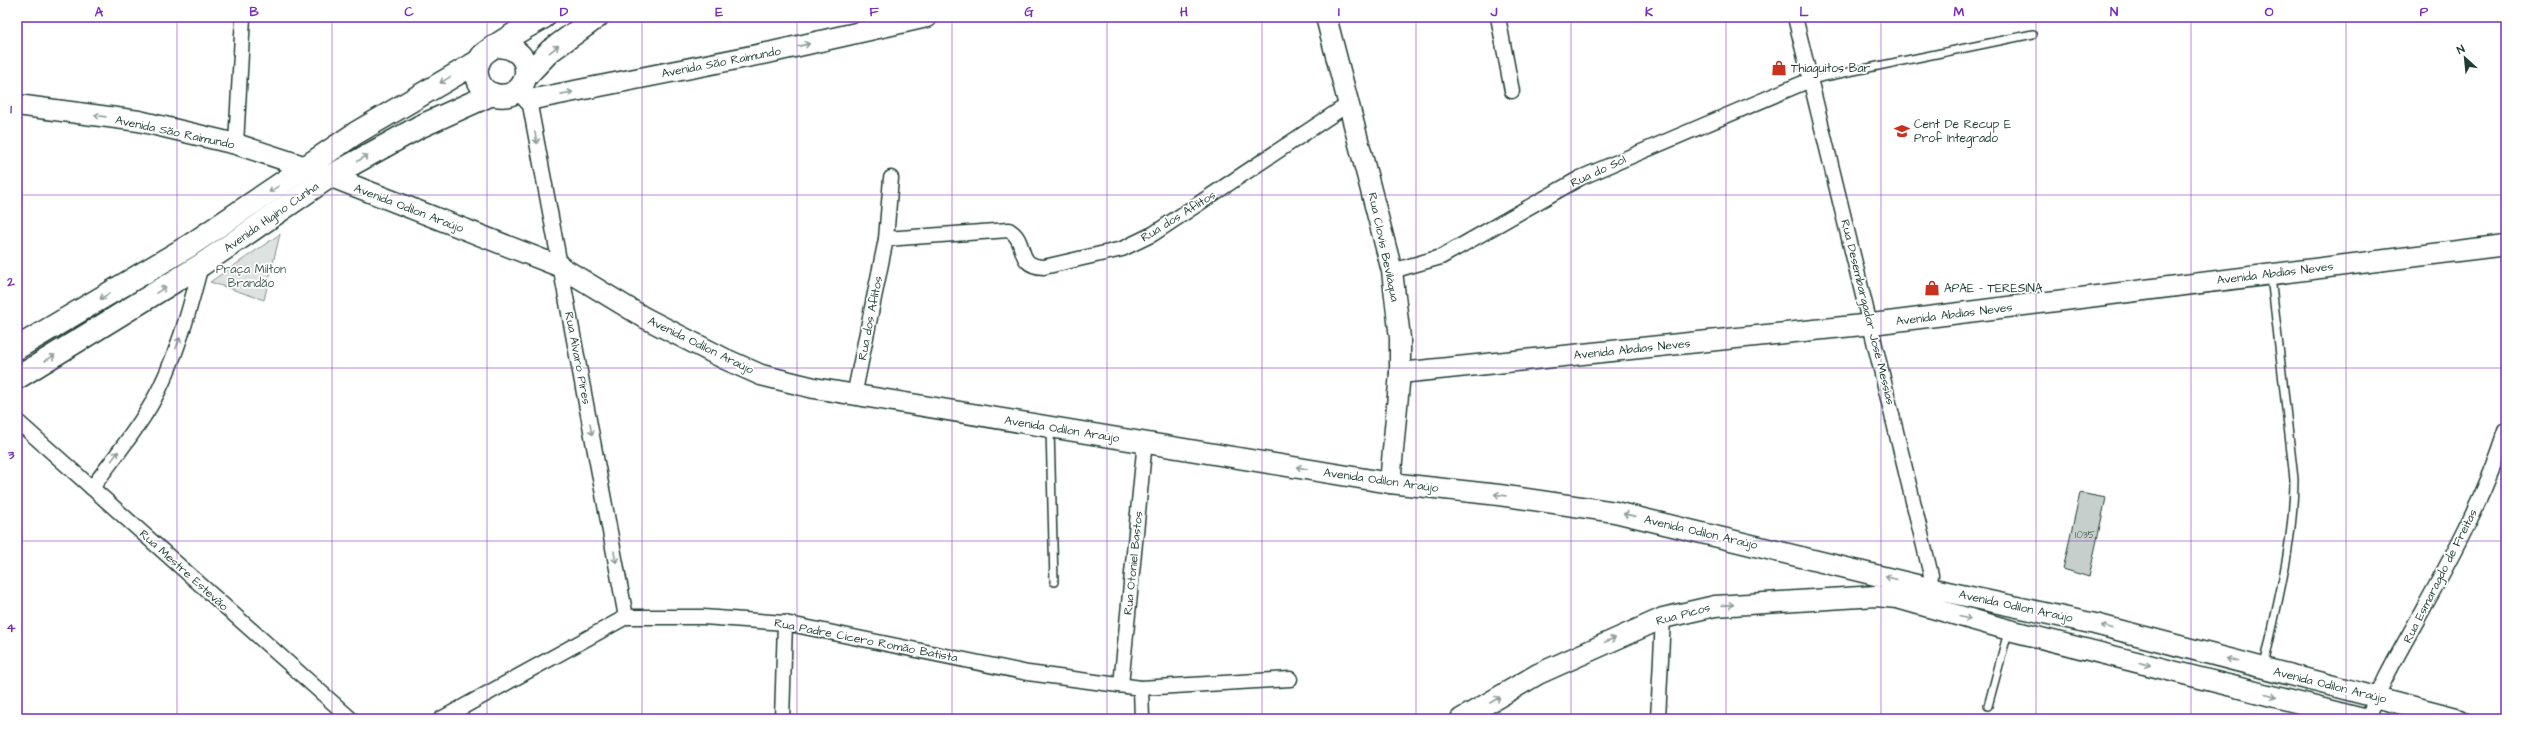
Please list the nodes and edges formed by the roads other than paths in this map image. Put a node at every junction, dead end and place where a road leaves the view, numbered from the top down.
1 (243, 17) edge
2 (544, 17) edge
3 (597, 17) edge
4 (927, 17) edge
5 (1326, 17) edge
6 (1498, 17) edge
7 (1795, 17) edge
8 (2033, 34) dead end
9 (497, 46) junction
10 (479, 61) junction
11 (1810, 80) junction
12 (525, 89) junction
13 (1512, 91) dead end
14 (492, 94) junction
15 (1350, 103) junction
16 (17, 105) edge
17 (236, 144) junction
18 (306, 167) junction
19 (329, 177) junction
20 (891, 178) dead end
21 (886, 239) junction
22 (2506, 245) edge
23 (202, 265) junction
24 (561, 267) junction
25 (1392, 271) junction
26 (2271, 273) junction
27 (1872, 324) junction
28 (17, 348) edge
29 (1400, 373) junction
30 (17, 378) edge
31 (854, 396) junction
32 (17, 421) edge
33 (1050, 427) junction
34 (2506, 431) edge
35 (1145, 441) junction
36 (1390, 482) junction
37 (92, 488) junction
38 (1054, 582) dead end
39 (1929, 588) junction
40 (1927, 608) junction
41 (626, 617) junction
42 (1663, 618) junction
43 (785, 623) junction
44 (2009, 630) junction
45 (2263, 668) junction
46 (1290, 679) dead end
47 (1121, 685) junction
48 (1141, 688) junction
49 (2376, 697) junction
50 (1988, 706) dead end
51 (351, 719) edge
52 (441, 719) edge
53 (782, 719) edge
54 (1142, 719) edge
55 (1461, 719) edge
56 (1658, 719) edge
57 (2362, 719) edge
58 (2368, 719) edge
59 (2460, 719) edge

1 - 17 street
2 - 9 main road
12 -> 3 main road
12 -> 4 main road, Avenida São Raimundo
5 - 15 main road, Rua Clovis Beviláqua
6 - 13 street
7 - 11 street, Rua Desembargador José Messias
8 - 11 lane
9 - 10 main road
9 - 12 main road
10 - 14 main road
10 -> 18 main road, Avenida Higino Cunha
11 - 25 street, Rua do Sol
11 - 27 street, Rua Desembargador José Messias
12 - 14 main road
12 -> 24 street, Rua Alvaro Pires
19 -> 14 main road, Avenida Higino Cunha
15 - 21 street, Rua dos Aflitos
15 - 25 main road, Rua Clovis Beviláqua
17 -> 16 main road, Avenida São Raimundo
17 - 18 main road, Avenida São Raimundo
18 - 19 main road, Avenida São Raimundo
18 -> 28 main road, Avenida Higino Cunha
19 - 23 main road, Avenida Higino Cunha
19 - 24 main road, Avenida Odilon Araújo
20 - 21 street, Rua dos Aflitos
21 - 31 street, Rua dos Aflitos
22 - 26 main road, Avenida Abdias Neves
30 -> 23 main road, Avenida Higino Cunha
37 -> 23 street
24 - 31 main road, Avenida Odilon Araújo
24 -> 41 street, Rua Alvaro Pires
25 - 29 main road, Rua Clovis Beviláqua
26 - 27 main road, Avenida Abdias Neves
26 - 45 lane
27 - 29 main road, Avenida Abdias Neves
27 - 39 street, Rua Desembargador José Messias
29 - 36 main road, Rua Clovis Beviláqua
31 - 33 main road, Avenida Odilon Araújo
32 - 37 street, Rua Mestre Estevão
33 - 35 main road, Avenida Odilon Araújo
33 - 38 lane
34 - 49 street, Rua Esmaragdo de Freitas
36 -> 35 main road, Avenida Odilon Araújo
35 - 47 street, Rua Otoniel Bastos
39 -> 36 main road, Avenida Odilon Araújo
37 - 51 street, Rua Mestre Estevão
39 - 40 street, Rua Desembargador José Messias
45 -> 39 main road, Avenida Odilon Araújo
42 -> 40 main road, Rua Picos
40 -> 44 main road, Avenida Odilon Araújo
41 - 43 street, Rua Padre Cicero Romão Batista
41 - 52 street, Rua Padre Cicero Romão Batista
55 -> 42 main road, Rua Picos
42 - 56 street
43 - 47 street, Rua Padre Cicero Romão Batista
43 - 53 street
44 - 50 lane
44 -> 57 main road, Avenida Odilon Araújo
45 - 49 main road, Avenida Odilon Araújo
46 - 48 street, Rua Padre Cicero Romão Batista
47 - 48 street, Rua Padre Cicero Romão Batista
48 - 54 street
49 - 58 street, Rua Esmaragdo de Freitas
49 - 59 main road, Avenida Odilon Araújo

